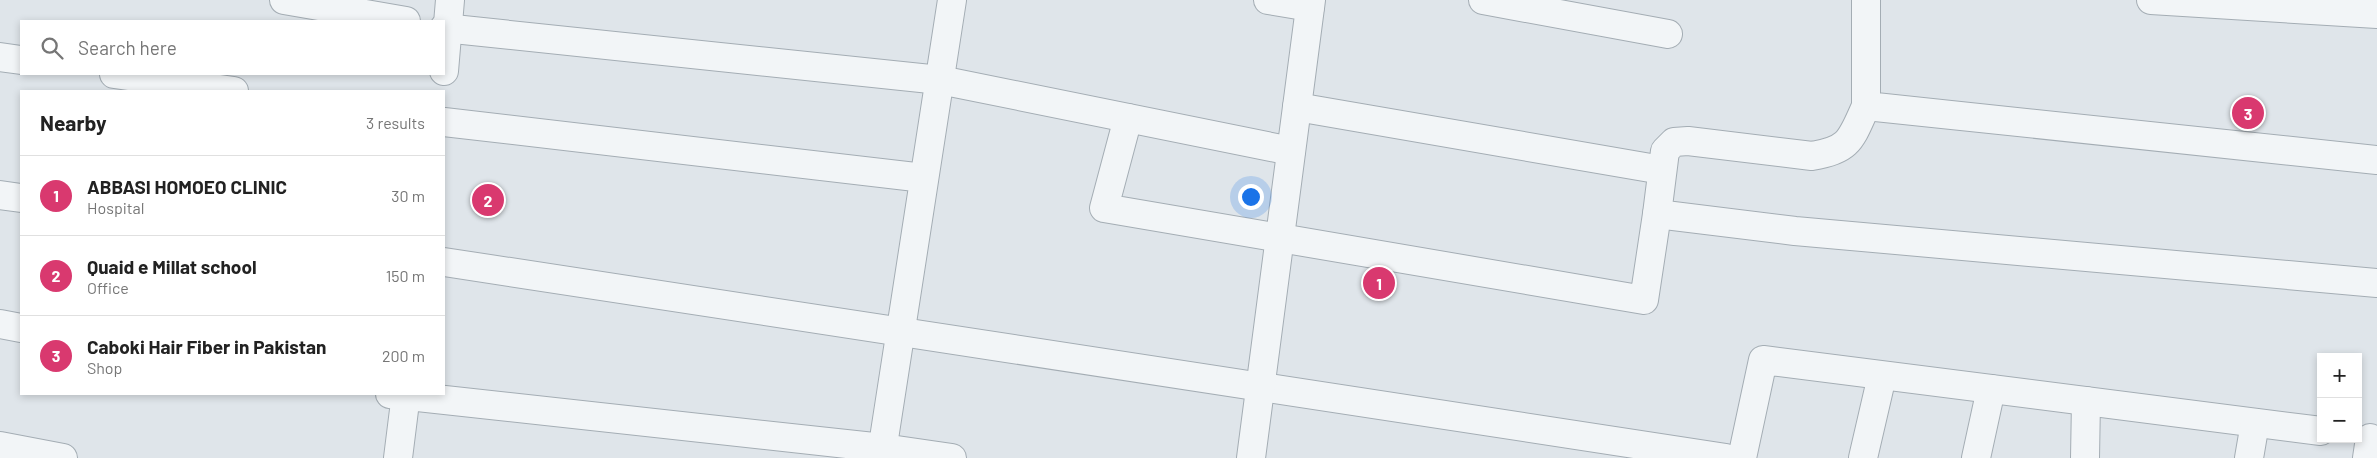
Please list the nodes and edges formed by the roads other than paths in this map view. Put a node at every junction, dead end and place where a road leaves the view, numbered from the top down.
1 (284, 0) edge
2 (450, 0) edge
3 (952, 0) edge
4 (1268, 0) edge
5 (1482, 0) edge
6 (1866, 0) edge
7 (2151, 0) edge
8 (1311, 4) edge
9 (2377, 14) edge
10 (400, 20) edge
11 (446, 28) edge
12 (1668, 34) dead end
13 (445, 50) edge
14 (0, 57) edge
15 (20, 60) edge
16 (121, 75) edge
17 (444, 75) edge
18 (940, 80) junction
19 (227, 90) edge
20 (442, 90) edge
21 (1866, 106) junction
22 (1297, 107) junction
23 (1128, 118) junction
24 (445, 122) edge
25 (1291, 151) junction
26 (2377, 160) edge
27 (1662, 170) junction
28 (924, 178) junction
29 (0, 194) edge
30 (20, 198) edge
31 (1657, 214) junction
32 (1280, 239) junction
33 (445, 262) edge
34 (2377, 284) edge
35 (0, 324) edge
36 (20, 328) edge
37 (901, 332) junction
38 (1882, 376) junction
39 (1261, 387) junction
40 (1991, 389) junction
41 (401, 395) edge
42 (2086, 402) junction
43 (2254, 423) junction
44 (2317, 431) edge
45 (0, 446) edge
46 (882, 453) edge
47 (63, 458) edge
48 (398, 458) edge
49 (952, 458) edge
50 (1251, 458) edge
51 (1726, 458) edge
52 (1742, 458) edge
53 (1863, 458) edge
54 (1976, 458) edge
55 (2085, 458) edge
56 (2249, 458) edge

1 - 10 street
2 - 11 street
3 - 18 street
4 - 8 street
5 - 12 street
6 - 21 street
7 - 9 street
8 - 22 street
11 - 13 street
11 - 18 street
14 - 15 street
16 - 19 street
17 - 20 street
18 - 23 street
18 - 28 street
21 - 26 street
21 - 27 street
22 - 25 street
22 - 27 street
23 - 25 street
23 - 32 street
24 - 28 street
25 - 32 street
27 - 31 street
28 - 37 street
29 - 30 street
31 - 32 street
31 - 34 street
32 - 39 street
33 - 37 street
35 - 36 street
37 - 39 street
37 - 46 street
38 - 40 street
38 - 52 street
38 - 53 street
39 - 50 street
39 - 51 street
40 - 42 street
40 - 54 street
41 - 46 street
41 - 48 street
42 - 43 street
42 - 55 street
43 - 44 street
43 - 56 street
45 - 47 street
46 - 49 street

